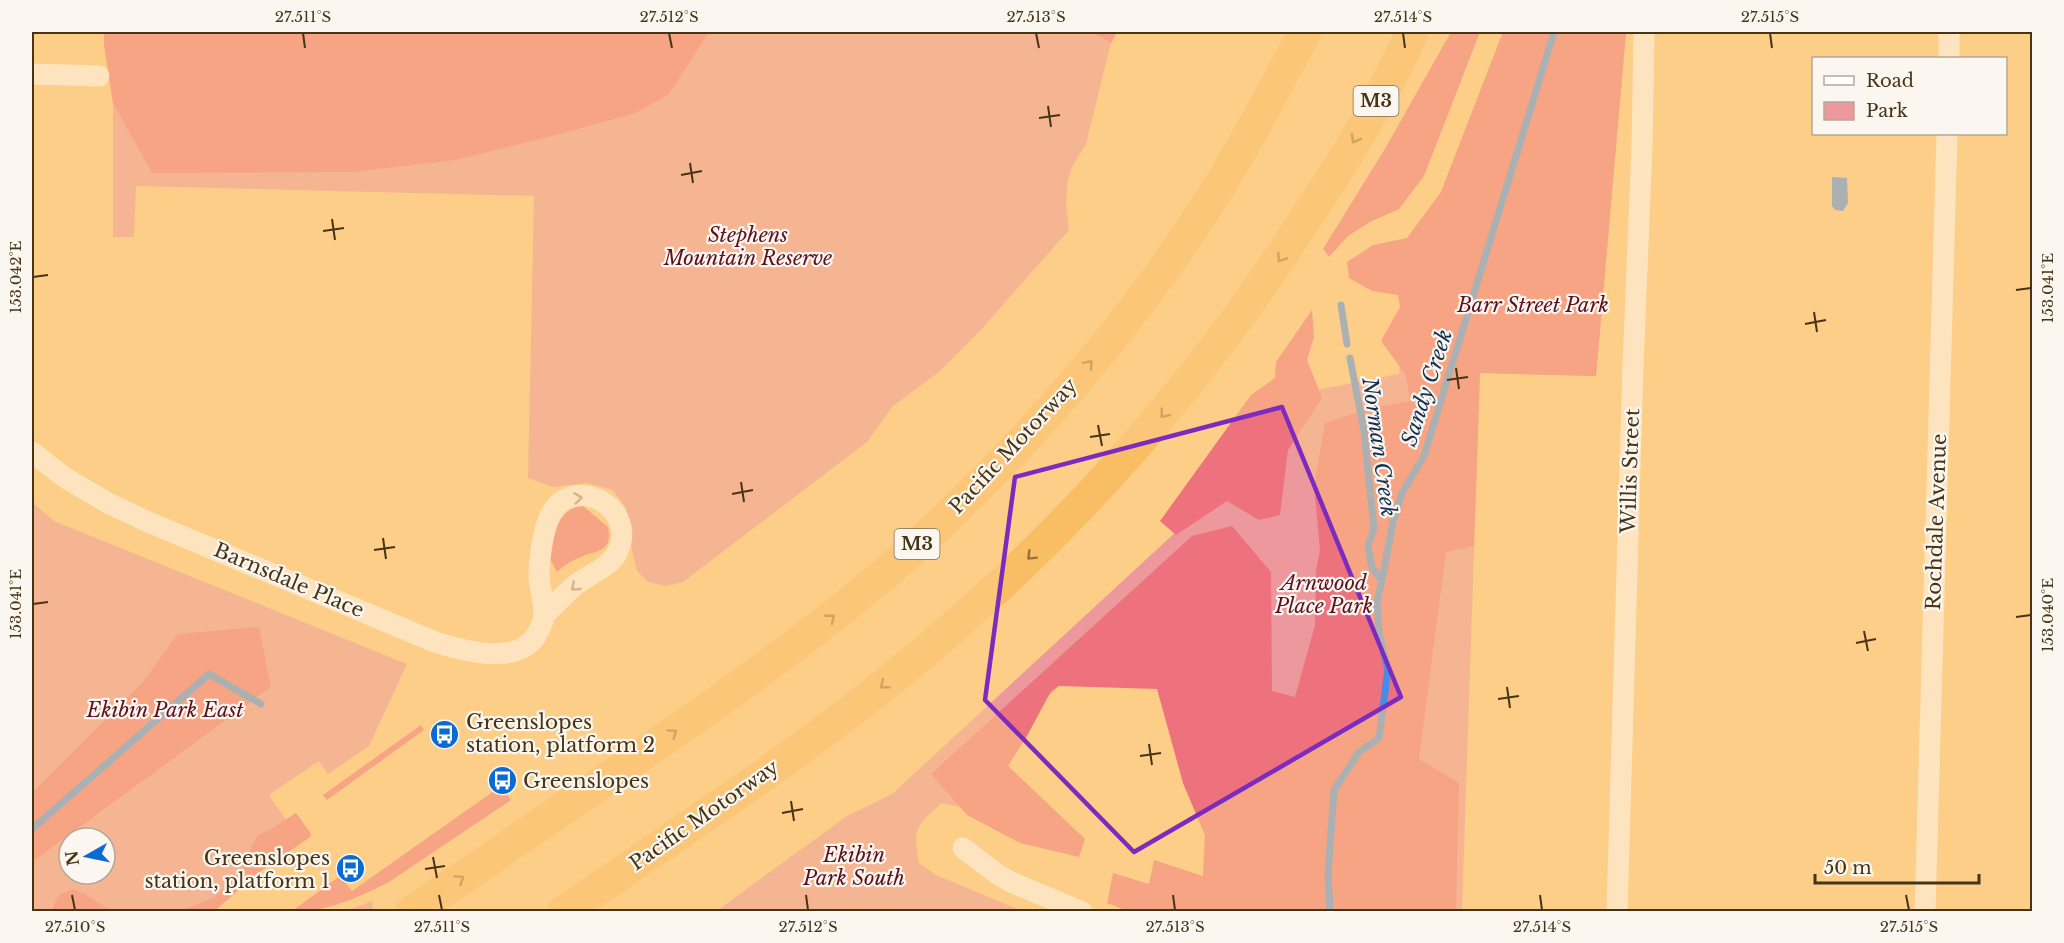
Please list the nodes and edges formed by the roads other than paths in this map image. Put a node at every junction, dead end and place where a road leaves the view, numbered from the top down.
1 (1305, 32) edge
2 (1412, 32) edge
3 (1644, 32) edge
4 (1949, 32) edge
5 (1949, 57) edge
6 (32, 74) edge
7 (99, 76) dead end
8 (1947, 135) edge
9 (32, 452) edge
10 (544, 615) junction
11 (963, 848) dead end
12 (412, 912) edge
13 (564, 912) edge
14 (1082, 912) edge
15 (1617, 912) edge
16 (1925, 912) edge

12 -> 1 highway, Pacific Motorway / M3
2 -> 13 highway, Pacific Motorway / M3
3 - 15 street, Willis Street
4 - 5 street
6 - 7 street
8 - 16 street, Rochdale Avenue
9 - 10 street, Barnsdale Place
10 -> 10 street, Barnsdale Place
11 - 14 street

